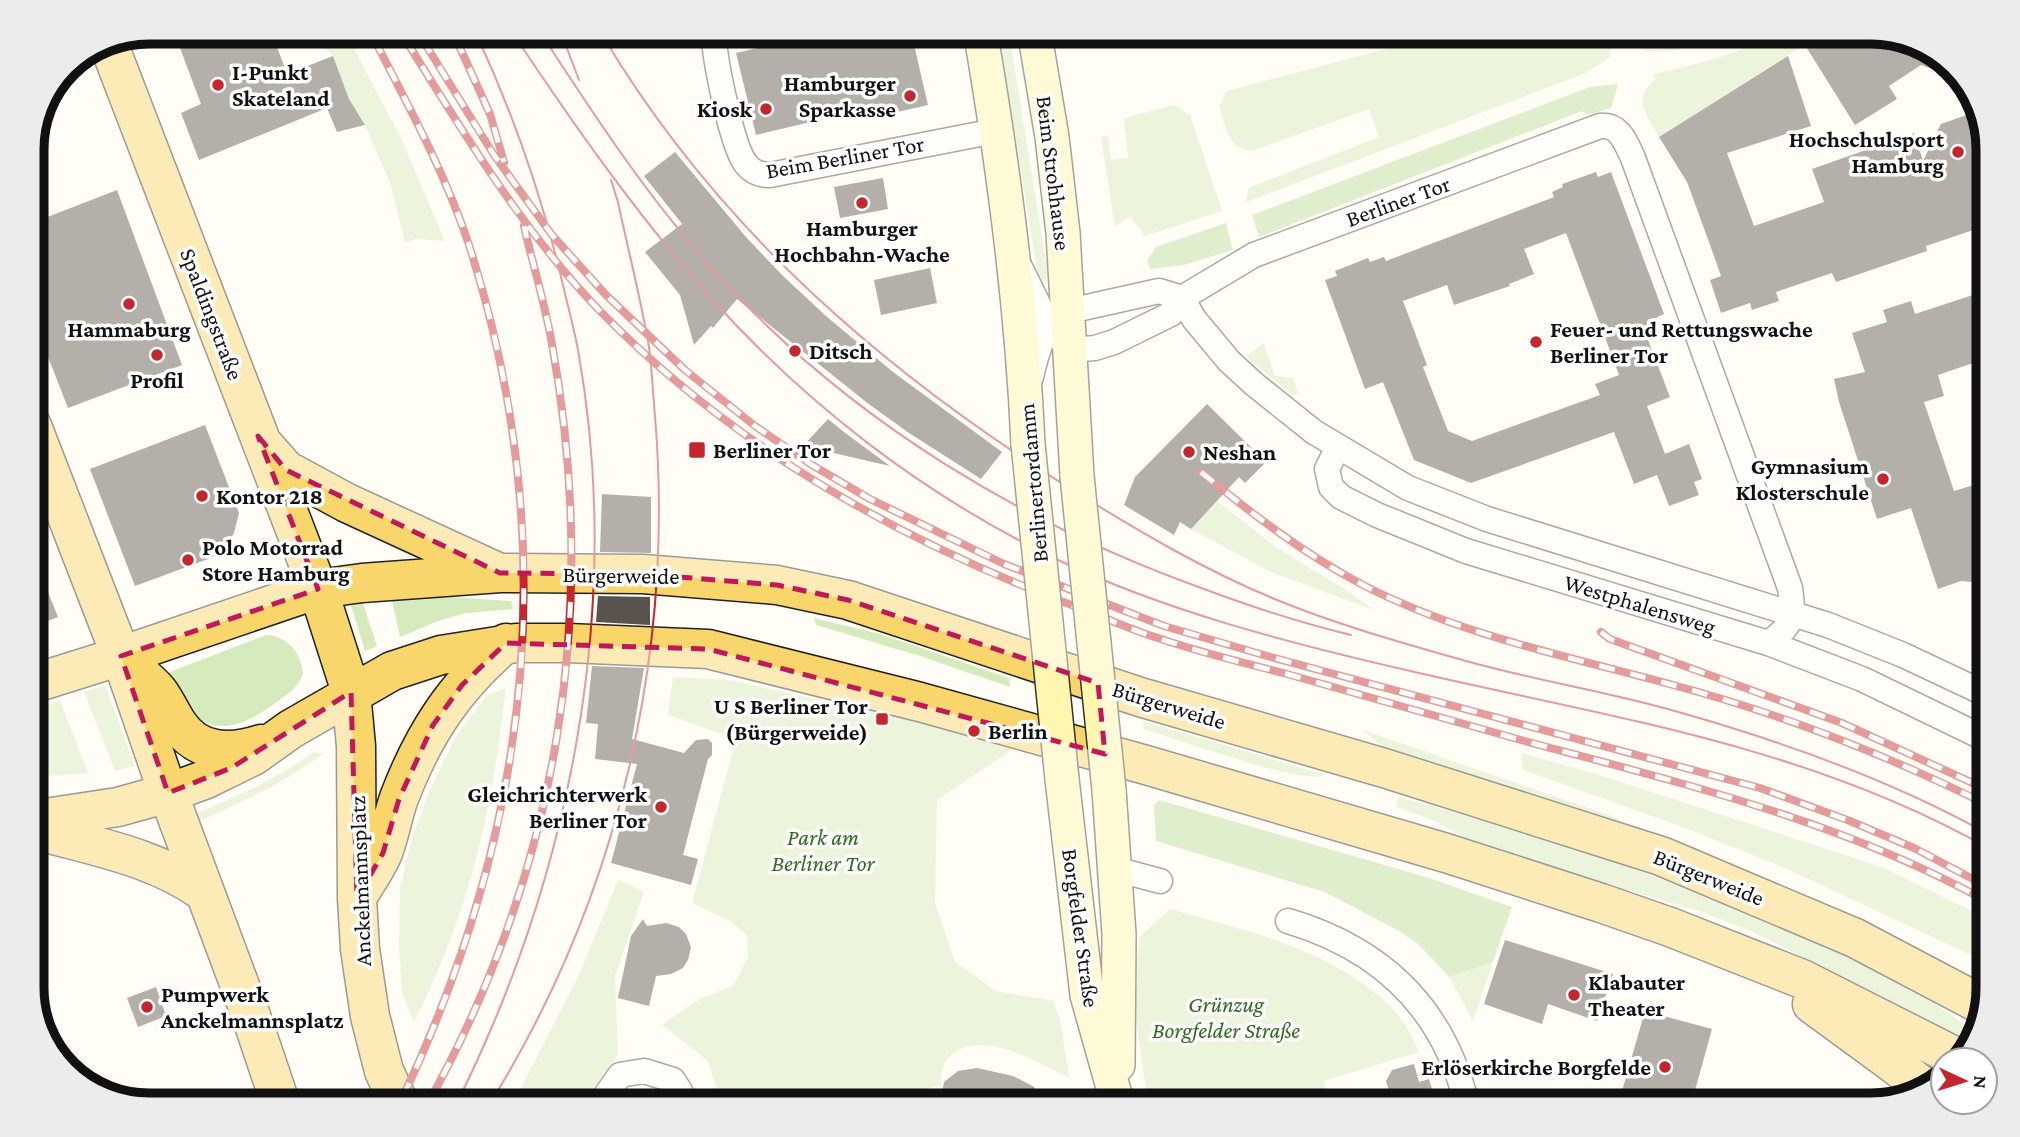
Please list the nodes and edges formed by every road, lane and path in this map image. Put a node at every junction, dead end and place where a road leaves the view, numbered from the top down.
1 (714, 44) edge
2 (982, 44) edge
3 (1036, 44) edge
4 (111, 51) edge
5 (995, 131) junction
6 (1011, 248) junction
7 (1182, 298) junction
8 (1063, 328) junction
9 (1026, 395) junction
10 (258, 436) junction
11 (1338, 447) junction
12 (44, 457) edge
13 (500, 573) junction
14 (318, 589) junction
15 (1793, 613) junction
16 (506, 643) junction
17 (1768, 643) junction
18 (121, 656) junction
19 (44, 680) edge
20 (1976, 689) edge
21 (351, 692) junction
22 (1976, 734) edge
23 (275, 739) junction
24 (169, 793) junction
25 (44, 818) edge
26 (44, 832) edge
27 (1067, 835) joint
28 (1115, 869) junction
29 (1160, 881) dead end
30 (205, 893) junction
31 (357, 898) junction
32 (1288, 921) dead end
33 (1744, 956) junction
34 (1975, 1001) edge
35 (1935, 1046) edge
36 (1917, 1082) edge
37 (277, 1093) edge
38 (394, 1093) edge
39 (607, 1093) edge
40 (680, 1093) edge
41 (1115, 1093) edge
42 (1118, 1093) edge
43 (1463, 1093) edge

1 - 5 street, Beim Berliner Tor
2 - 5 main road
3 - 8 main road, Beim Strohhause
4 - 10 main road, Spaldingstraße
5 - 6 main road, Berlinertordamm
6 - 8 street
6 - 9 main road, Berlinertordamm
7 - 8 street
7 - 8 street, Berliner Tor
7 - 11 street, Westphalensweg
7 - 15 street, Berliner Tor
8 - 9 street
8 - 28 main road, Berlinertordamm, bridge
9 - 27 main road, Berlinertordamm, bridge
10 - 13 main road
10 - 14 main road, Spaldingstraße
11 - 15 street, Westphalensweg
11 - 17 street, Westphalensweg
12 - 18 main road
13 - 14 main road, Bürgerweide
13 - 34 main road, Bürgerweide
14 - 18 main road
14 - 21 main road, Anckelmannsplatz
15 - 17 street
15 - 20 street, Westphalensweg
16 - 21 main road
16 - 31 main road
16 - 33 main road
17 - 22 street, Westphalensweg
18 - 19 main road
18 - 23 main road
18 - 24 main road
21 - 23 main road
21 - 31 main road, Anckelmannsplatz
23 - 24 main road
24 - 25 main road
24 - 30 main road
26 - 30 main road
27 - 41 main road, Borgfelder Straße
28 - 29 street
28 - 42 main road, Borgfelder Straße
30 - 37 main road
31 - 38 main road, Anckelmannsplatz
32 - 43 street
33 - 35 main road
33 - 36 main road
39 - 40 street

